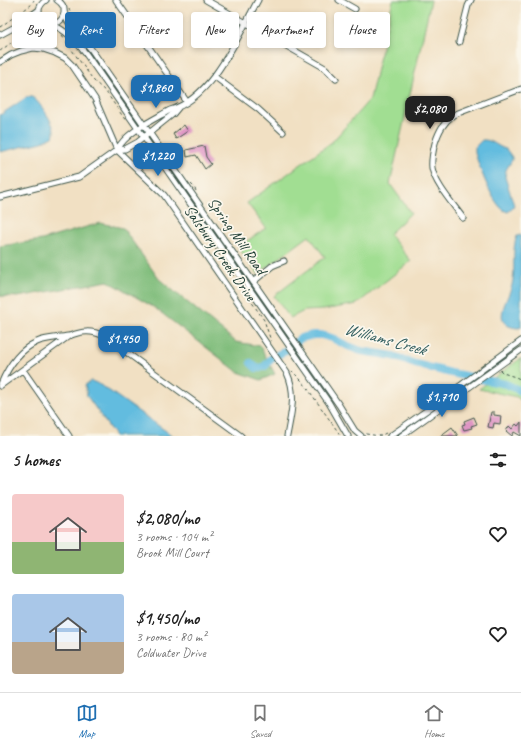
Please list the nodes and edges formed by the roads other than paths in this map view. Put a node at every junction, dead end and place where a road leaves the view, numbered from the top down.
1 (46, 0) edge
2 (57, 0) edge
3 (116, 0) edge
4 (206, 0) edge
5 (258, 0) edge
6 (339, 0) edge
7 (471, 0) edge
8 (40, 5) edge
9 (355, 9) dead end
10 (66, 10) junction
11 (57, 22) edge
12 (245, 23) junction
13 (57, 26) edge
14 (12, 28) edge
15 (0, 35) edge
16 (459, 42) dead end
17 (0, 62) edge
18 (215, 77) junction
19 (336, 79) dead end
20 (521, 89) edge
21 (187, 102) junction
22 (178, 108) junction
23 (142, 127) junction
24 (283, 132) dead end
25 (147, 135) junction
26 (117, 150) junction
27 (0, 197) edge
28 (463, 218) dead end
29 (284, 261) dead end
30 (253, 282) junction
31 (69, 336) junction
32 (521, 341) edge
33 (521, 350) edge
34 (23, 370) junction
35 (0, 385) edge
36 (363, 435) edge
37 (69, 436) edge
38 (241, 436) edge
39 (287, 436) edge
40 (348, 436) edge
41 (390, 436) edge
42 (401, 436) edge

1 - 8 street
2 - 10 street, Spring Mill Road
3 - 21 street
4 - 12 street
5 - 12 street
6 - 9 street
7 - 16 street
10 - 11 street
10 - 23 street, Spring Mill Road
12 - 18 street
12 - 19 street
13 - 23 street, Spring Mill Road
14 - 15 street
17 - 26 street, Salsbury Creek Drive
18 - 21 street
18 - 24 street
20 - 28 street
21 - 22 street
22 - 23 street
22 - 25 street
23 - 25 street, Spring Mill Road
23 - 26 street
25 - 26 street
25 - 30 street, Spring Mill Road
25 - 40 street, Spring Mill Road
26 - 27 street
26 - 39 street, Salsbury Creek Drive
29 - 30 street
30 - 36 street, Spring Mill Road
31 - 34 street
31 - 35 street
31 - 38 street
32 - 41 street
33 - 42 street
34 - 35 street
34 - 37 street

